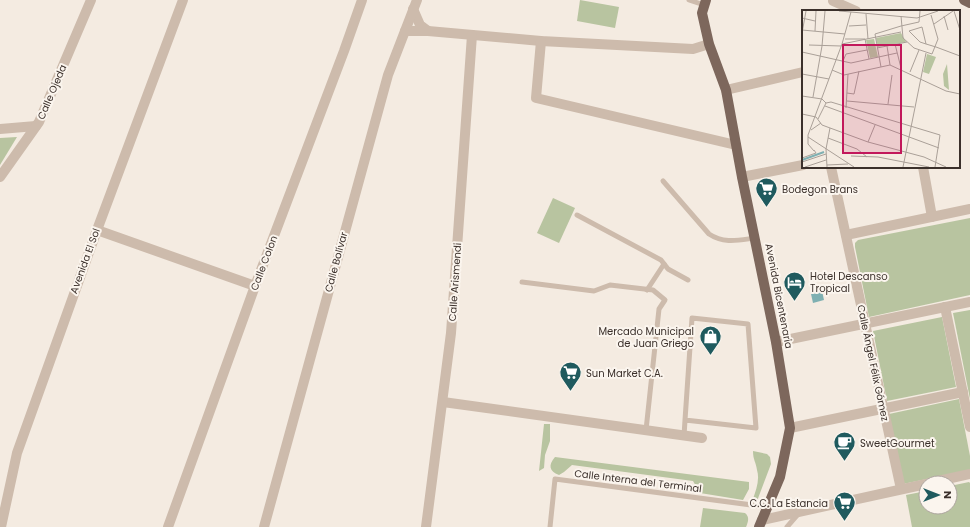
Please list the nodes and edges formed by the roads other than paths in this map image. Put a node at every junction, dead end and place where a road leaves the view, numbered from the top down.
1 (91, 0) edge
2 (183, 0) edge
3 (362, 0) edge
4 (689, 0) edge
5 (964, 0) edge
6 (970, 2) edge
7 (705, 3) edge
8 (415, 4) edge
9 (832, 4) edge
10 (853, 10) edge
11 (404, 31) junction
12 (428, 31) junction
13 (472, 35) junction
14 (540, 41) junction
15 (709, 44) junction
16 (802, 72) edge
17 (726, 90) junction
18 (36, 126) junction
19 (0, 128) edge
20 (736, 145) junction
21 (802, 165) edge
22 (831, 168) edge
23 (923, 168) edge
24 (0, 177) edge
25 (742, 177) junction
26 (664, 181) dead end
27 (970, 208) edge
28 (577, 215) dead end
29 (932, 217) junction
30 (96, 230) junction
31 (846, 235) junction
32 (755, 238) junction
33 (664, 264) junction
34 (688, 280) dead end
35 (522, 282) dead end
36 (255, 286) junction
37 (647, 290) junction
38 (970, 302) edge
39 (945, 307) junction
40 (865, 324) junction
41 (776, 342) junction
42 (963, 392) junction
43 (443, 402) junction
44 (883, 408) junction
45 (685, 420) junction
46 (970, 427) edge
47 (790, 428) junction
48 (646, 430) junction
49 (684, 436) junction
50 (702, 438) dead end
51 (970, 474) edge
52 (958, 477) edge
53 (918, 485) edge
54 (900, 489) junction
55 (767, 507) junction
56 (801, 511) junction
57 (760, 523) edge
58 (1, 527) edge
59 (168, 527) edge
60 (264, 527) edge
61 (426, 527) edge
62 (550, 527) edge
63 (787, 527) edge

1 - 18 street, Calle Ojeda
2 - 30 street, Avenida El Sol
3 - 36 street, Calle Colon
4 - 7 lane
5 - 6 main road
7 - 15 main road, Avenida Bicentenaria
8 - 11 street, Calle Bolívar
8 - 12 street
9 - 10 street
11 - 12 street
11 - 60 street, Calle Bolívar
12 - 13 street
13 - 14 street
13 - 43 street, Calle Arismendi
14 - 15 street
14 - 20 street
15 - 17 main road, Avenida Bicentenaria
16 - 17 street
17 - 20 main road, Avenida Bicentenaria
18 - 19 street
18 - 24 street, Calle Ojeda
20 - 25 main road, Avenida Bicentenaria
21 - 25 street
22 - 31 street, Calle Ángel Félix Gómez
23 - 29 street
25 - 32 main road, Avenida Bicentenaria
26 - 32 lane
27 - 29 street
28 - 33 lane
29 - 31 street
30 - 36 street
30 - 58 street, Avenida El Sol
31 - 40 street, Calle Ángel Félix Gómez
32 - 41 main road, Avenida Bicentenaria
33 - 34 lane
33 - 37 lane
35 - 37 lane
36 - 59 street, Calle Colon
37 - 48 lane
38 - 39 street
39 - 40 street
39 - 42 street
40 - 41 street
40 - 44 street, Calle Ángel Félix Gómez
41 - 47 main road, Avenida Bicentenaria
42 - 44 street
42 - 46 street
43 - 48 street
43 - 61 street, Calle Arismendi
44 - 47 street
44 - 54 street, Calle Ángel Félix Gómez
45 - 45 lane
45 - 49 lane
47 - 55 main road, Avenida Bicentenaria
48 - 49 street
49 - 50 street
51 - 52 street
53 - 54 street
54 - 56 street
55 - 57 main road, Avenida Bicentenaria
55 - 62 lane, Calle Interna del Terminal
56 - 57 street
56 - 63 lane

